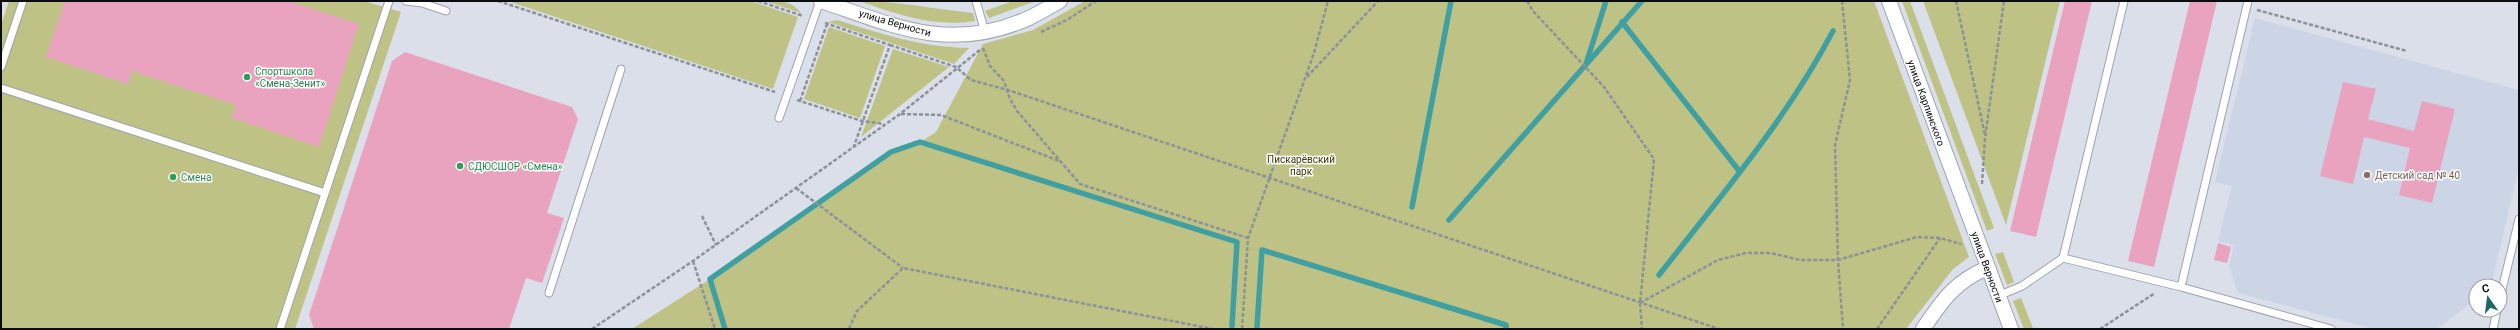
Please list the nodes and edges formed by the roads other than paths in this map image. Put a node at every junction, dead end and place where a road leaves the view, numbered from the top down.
1 (23, 1) edge
2 (389, 1) edge
3 (406, 1) edge
4 (820, 1) edge
5 (976, 1) edge
6 (1060, 1) edge
7 (1889, 1) edge
8 (2124, 1) edge
9 (422, 2) edge
10 (2248, 4) edge
11 (446, 11) dead end
12 (985, 32) junction
13 (1, 67) edge
14 (621, 69) dead end
15 (1, 88) edge
16 (780, 118) dead end
17 (325, 193) junction
18 (1964, 204) joint
19 (2519, 218) edge
20 (2063, 258) junction
21 (1988, 268) junction
22 (2505, 278) edge
23 (2181, 287) junction
24 (549, 293) dead end
25 (1998, 296) junction
26 (2495, 318) edge
27 (280, 329) edge
28 (1923, 329) edge
29 (2011, 329) edge
30 (2331, 329) edge
31 (2493, 329) edge

1 - 13 lane
2 - 17 lane
3 - 9 lane
4 - 12 street, улица Верности
4 - 16 lane
5 - 12 lane
6 - 12 street, улица Верности
7 - 18 street, улица Карпинского
8 - 20 lane
9 - 11 lane
10 - 23 lane
14 - 24 lane
15 - 17 lane
17 - 27 lane
18 - 21 street, улица Верности
19 - 22 lane
20 - 23 lane
20 - 25 lane
21 - 25 street, улица Верности
21 - 28 street
23 - 30 lane
25 - 29 street, улица Верности
26 - 31 lane

